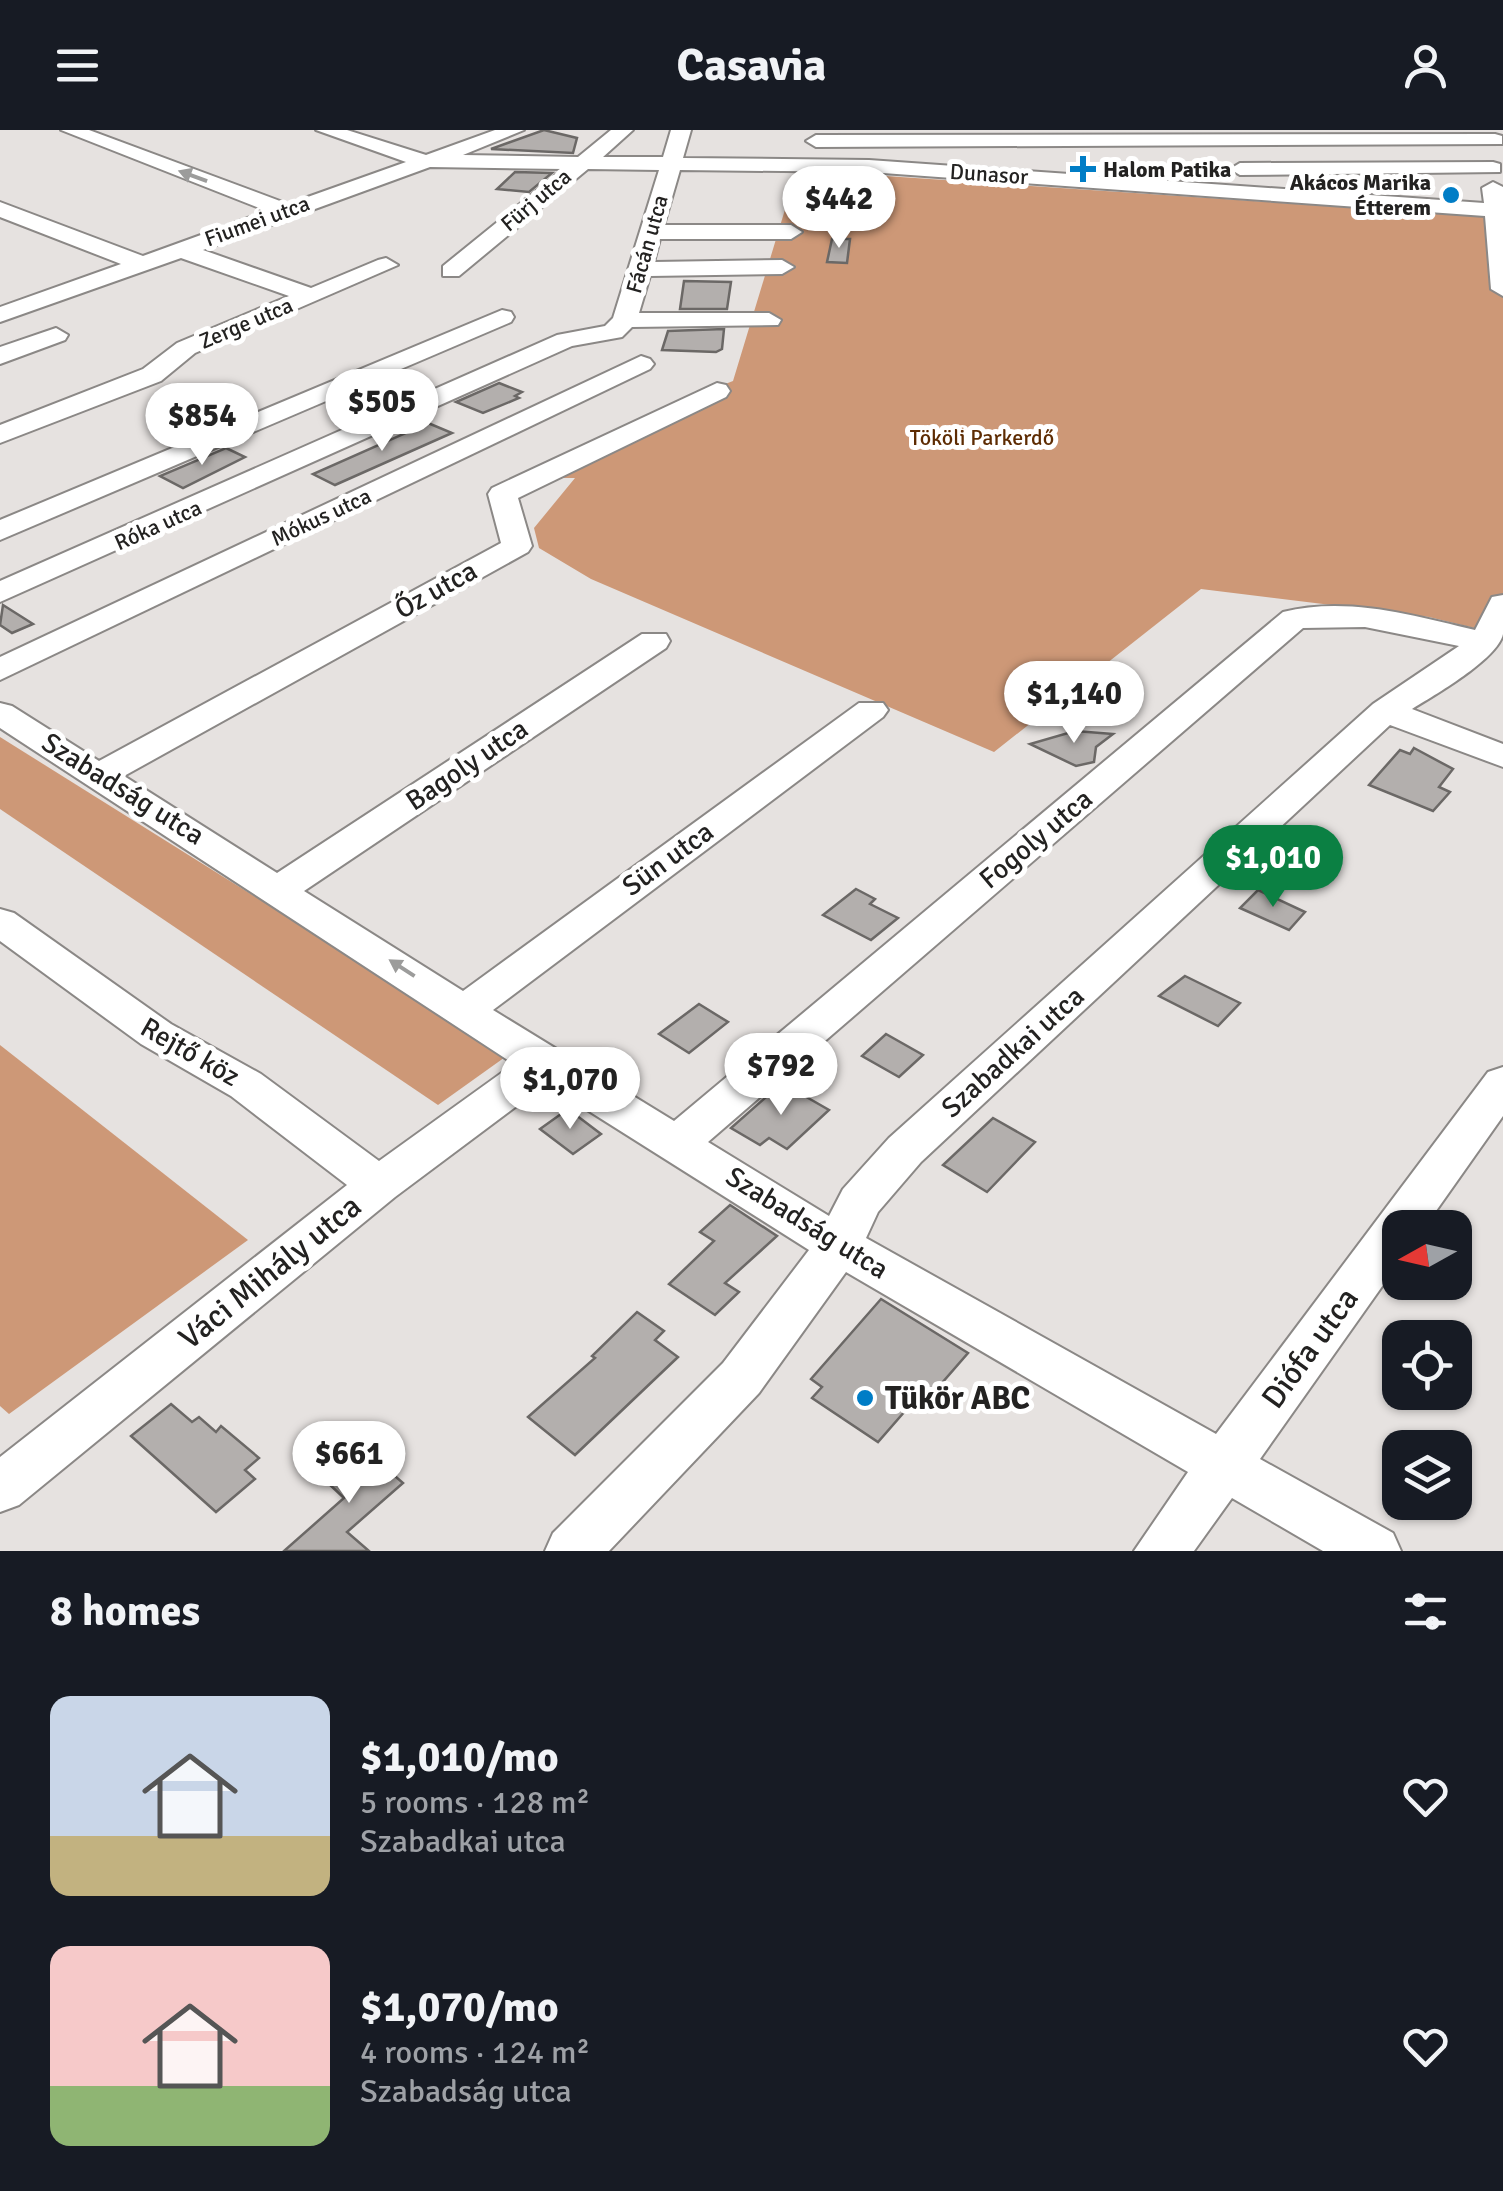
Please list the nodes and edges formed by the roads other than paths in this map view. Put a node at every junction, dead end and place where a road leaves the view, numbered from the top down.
1 (71, 130) edge
2 (326, 130) edge
3 (386, 130) edge
4 (514, 130) edge
5 (623, 130) edge
6 (681, 130) edge
7 (814, 135) edge
8 (916, 135) edge
9 (1105, 135) edge
10 (1362, 135) edge
11 (1495, 135) edge
12 (357, 140) junction
13 (424, 160) junction
14 (579, 164) junction
15 (670, 165) junction
16 (821, 166) junction
17 (868, 166) junction
18 (1493, 168) junction
19 (1028, 176) junction
20 (1130, 183) junction
21 (0, 209) edge
22 (284, 210) junction
23 (1498, 210) edge
24 (652, 232) junction
25 (791, 232) dead end
26 (179, 249) junction
27 (138, 262) junction
28 (386, 264) dead end
29 (782, 267) dead end
30 (640, 269) junction
31 (451, 271) dead end
32 (1503, 290) edge
33 (311, 296) junction
34 (3, 314) edge
35 (502, 317) dead end
36 (625, 320) junction
37 (768, 320) dead end
38 (568, 340) joint
39 (0, 356) edge
40 (641, 364) dead end
41 (717, 391) dead end
42 (0, 435) edge
43 (0, 531) edge
44 (0, 594) edge
45 (1503, 604) edge
46 (1480, 640) junction
47 (654, 641) dead end
48 (0, 670) edge
49 (870, 710) dead end
50 (1385, 711) junction
51 (0, 713) edge
52 (1503, 756) edge
53 (101, 774) junction
54 (280, 890) junction
55 (0, 922) edge
56 (466, 1009) junction
57 (545, 1064) junction
58 (1503, 1084) edge
59 (679, 1142) junction
60 (379, 1184) junction
61 (839, 1245) junction
62 (1223, 1468) junction
63 (0, 1488) edge
64 (573, 1551) edge
65 (1162, 1551) edge
66 (1373, 1551) edge

22 -> 1 street
2 - 12 street
3 - 12 street
4 - 13 street, Fiumei utca
5 - 14 street, Fürj utca
6 - 15 street, Fácán utca
7 - 8 street
7 - 16 street
8 - 9 street
8 - 17 street
9 - 10 street
9 - 19 street
10 - 11 street
11 - 18 street
12 - 13 street
13 - 14 street, Dunasor
13 - 22 street, Fiumei utca
14 - 15 street, Dunasor
14 - 31 street, Fürj utca
15 - 16 street, Dunasor
15 - 24 street, Fácán utca
16 - 17 street, Dunasor
17 - 19 street, Dunasor
18 - 20 street
18 - 23 street
19 - 20 street, Dunasor
20 - 23 street, Dunasor
21 - 27 street
22 - 26 street, Fiumei utca
23 - 32 street
24 - 25 street
24 - 30 street, Fácán utca
26 - 27 street, Fiumei utca
26 - 33 street
27 - 34 street, Fiumei utca
28 - 33 street, Zerge utca
29 - 30 street
30 - 36 street, Fácán utca
33 - 42 street, Zerge utca
34 - 39 street
35 - 43 street
36 - 37 street
36 - 38 street, Fácán utca
38 - 44 street, Róka utca
40 - 48 street, Mókus utca
41 - 53 street, Őz utca
45 - 46 street, Szabadkai utca
46 - 50 street, Szabadkai utca
46 - 59 street, Fogoly utca
47 - 54 street, Bagoly utca
49 - 56 street, Sün utca
50 - 52 street
50 - 61 street, Szabadkai utca
51 - 53 street, Szabadság utca
53 - 54 street, Szabadság utca
56 -> 54 street, Szabadság utca
55 - 60 street, Rejtő köz
56 - 57 street, Szabadság utca
57 - 59 street, Szabadság utca
57 - 60 street, Váci Mihály utca
58 - 62 street, Diófa utca
59 - 61 street, Szabadság utca
60 - 63 street, Váci Mihály utca
61 - 62 street, Szabadság utca
61 - 64 street, Szabadkai utca
62 - 65 street, Diófa utca
62 - 66 street, Szabadság utca

